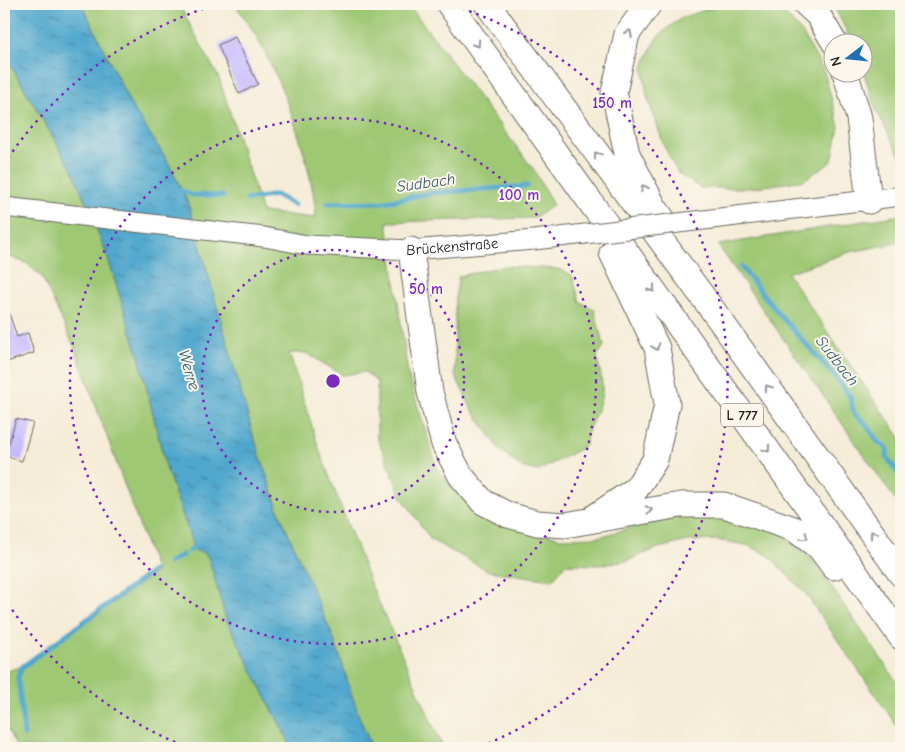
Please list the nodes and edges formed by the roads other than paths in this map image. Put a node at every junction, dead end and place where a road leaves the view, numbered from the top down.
1 (449, 4) edge
2 (487, 4) edge
3 (649, 4) edge
4 (806, 4) edge
5 (828, 32) edge
6 (848, 82) edge
7 (583, 192) junction
8 (901, 196) edge
9 (869, 201) junction
10 (7, 207) edge
11 (411, 250) junction
12 (740, 348) junction
13 (584, 523) junction
14 (901, 574) edge
15 (901, 637) edge
16 (901, 644) edge

1 -> 7 highway, L 777
12 -> 2 highway, L 777
12 -> 3 highway
4 - 5 highway
6 - 9 highway
7 -> 13 highway
7 -> 15 highway, L 777
8 - 9 main road, Brückenstraße
9 - 11 main road, Brückenstraße, bridge
10 - 11 main road, Brückenstraße
11 - 13 highway
14 -> 12 highway, L 777
13 -> 16 highway

